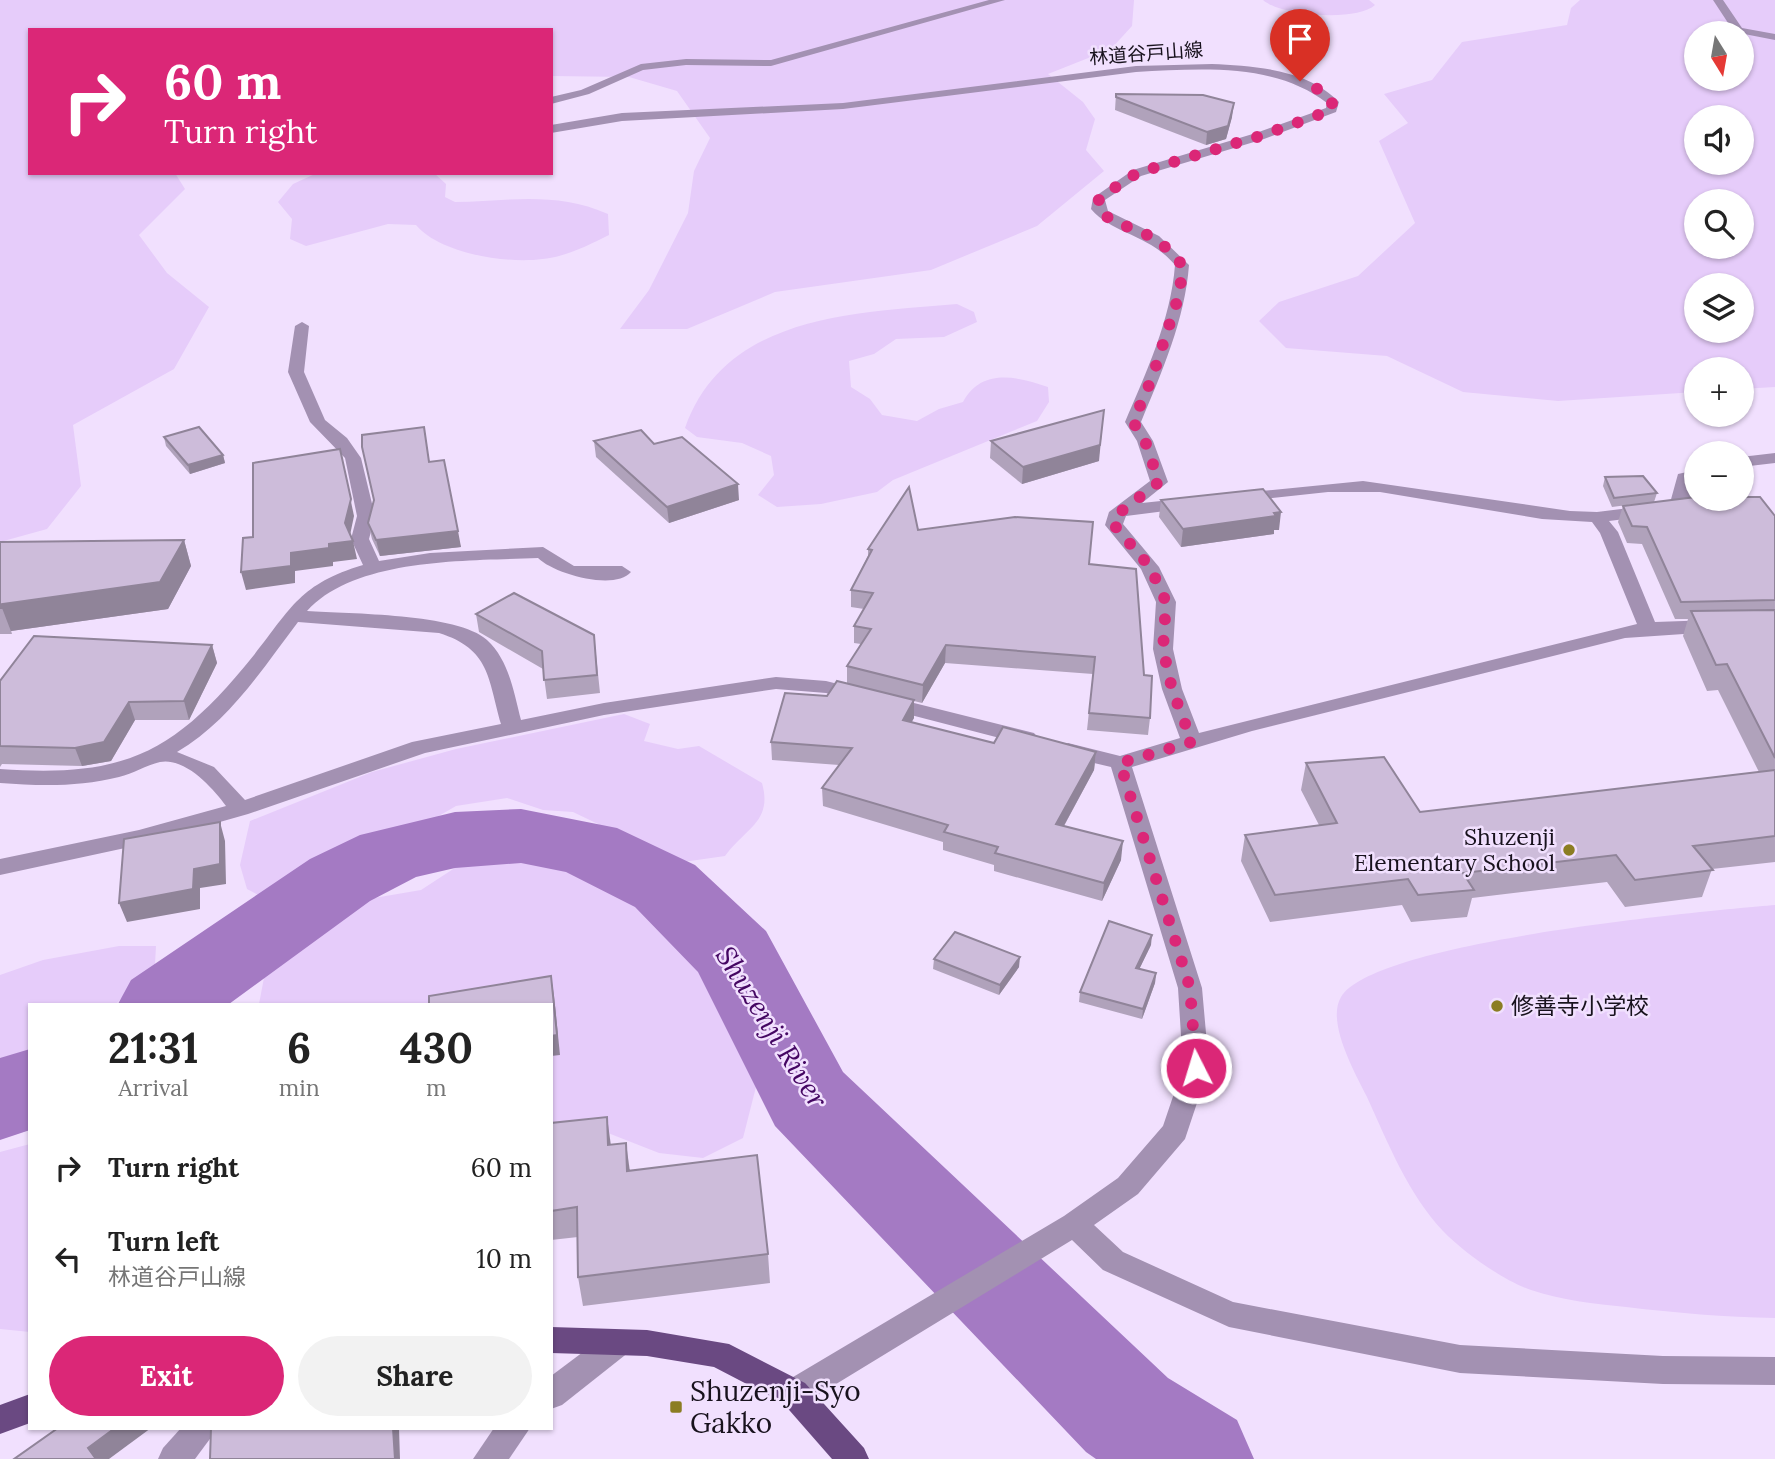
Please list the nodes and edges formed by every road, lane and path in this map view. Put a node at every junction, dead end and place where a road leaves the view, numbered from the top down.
1 (1000, 0) edge
2 (1718, 0) edge
3 (1775, 37) edge
4 (553, 100) edge
5 (553, 129) edge
6 (302, 326) dead end
7 (1775, 458) edge
8 (1754, 460) edge
9 (1684, 478) edge
10 (1120, 511) junction
11 (1597, 517) junction
12 (374, 570) junction
13 (622, 572) dead end
14 (294, 617) junction
15 (1739, 625) edge
16 (1648, 628) junction
17 (513, 728) junction
18 (1192, 742) junction
19 (160, 755) junction
20 (1120, 763) junction
21 (0, 776) edge
22 (240, 809) junction
23 (0, 867) edge
24 (1062, 1231) junction
25 (553, 1340) edge
26 (618, 1343) junction
27 (1775, 1371) edge
28 (553, 1392) edge
29 (794, 1393) junction
30 (28, 1409) edge
31 (0, 1420) edge
32 (200, 1430) edge
33 (512, 1430) edge
34 (174, 1459) edge
35 (489, 1459) edge
36 (853, 1459) edge

1 - 4 street
2 - 3 street
5 - 10 street, 林道谷戸山線
6 - 12 street
7 - 8 street
9 - 11 street
10 - 11 street
10 - 18 street
11 - 16 street
12 - 13 street
12 - 14 street
14 - 17 street
14 - 19 street
15 - 16 street
16 - 18 street
17 - 20 street
17 - 22 street
18 - 20 street
19 - 21 street
19 - 22 street
20 - 24 street
22 - 23 street
24 - 27 street
24 - 29 street
25 - 26 main road
26 - 28 street
26 - 29 main road
29 - 36 main road
30 - 31 main road
32 - 34 street
33 - 35 street

